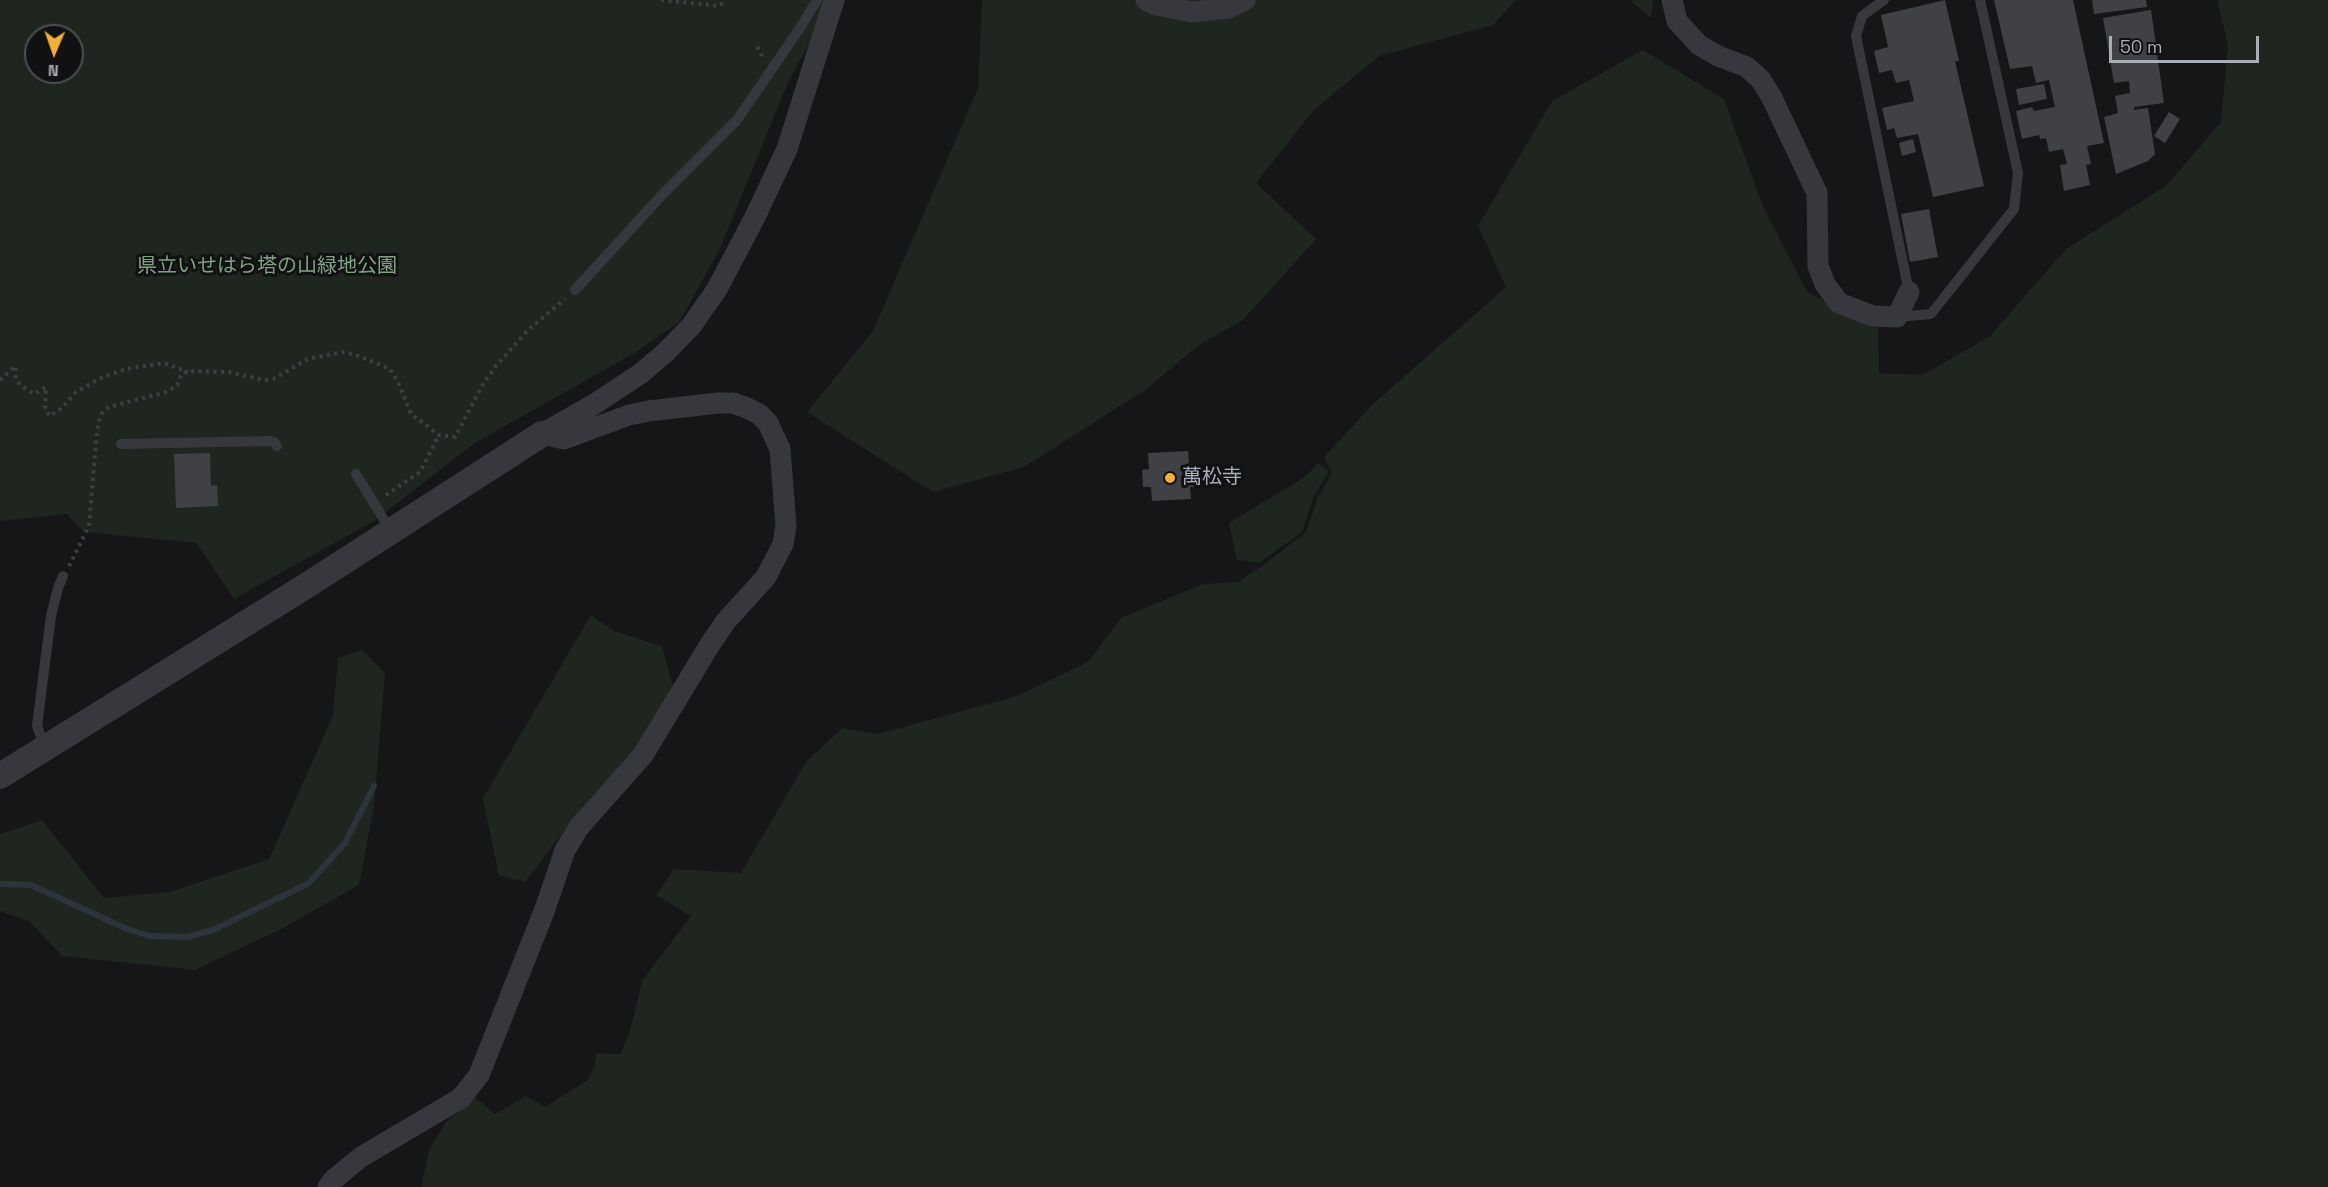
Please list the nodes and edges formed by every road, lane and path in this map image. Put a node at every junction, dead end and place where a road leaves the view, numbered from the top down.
1 (661, 0) edge
2 (726, 0) edge
3 (817, 0) edge
4 (834, 0) edge
5 (1146, 0) edge
6 (1245, 0) edge
7 (1672, 0) edge
8 (1884, 0) edge
9 (1980, 0) edge
10 (575, 290) joint
11 (1909, 292) joint
12 (1897, 317) junction
13 (189, 372) junction
14 (0, 380) edge
15 (542, 434) junction
16 (439, 435) junction
17 (121, 444) dead end
18 (277, 446) dead end
19 (356, 474) dead end
20 (391, 492) dead end
21 (391, 531) junction
22 (63, 576) joint
23 (45, 748) junction
24 (0, 776) edge
25 (328, 1187) edge

1 - 2 path
3 - 10 lane
4 - 15 street
5 - 6 street
7 - 12 street
8 - 11 lane
9 - 12 lane
10 - 16 path
11 - 12 street
13 - 14 path
13 - 16 path
13 - 22 path
15 - 21 street
15 - 25 street
16 - 20 path
17 - 18 lane
19 - 21 lane
21 - 23 street
22 - 23 lane
23 - 24 street

